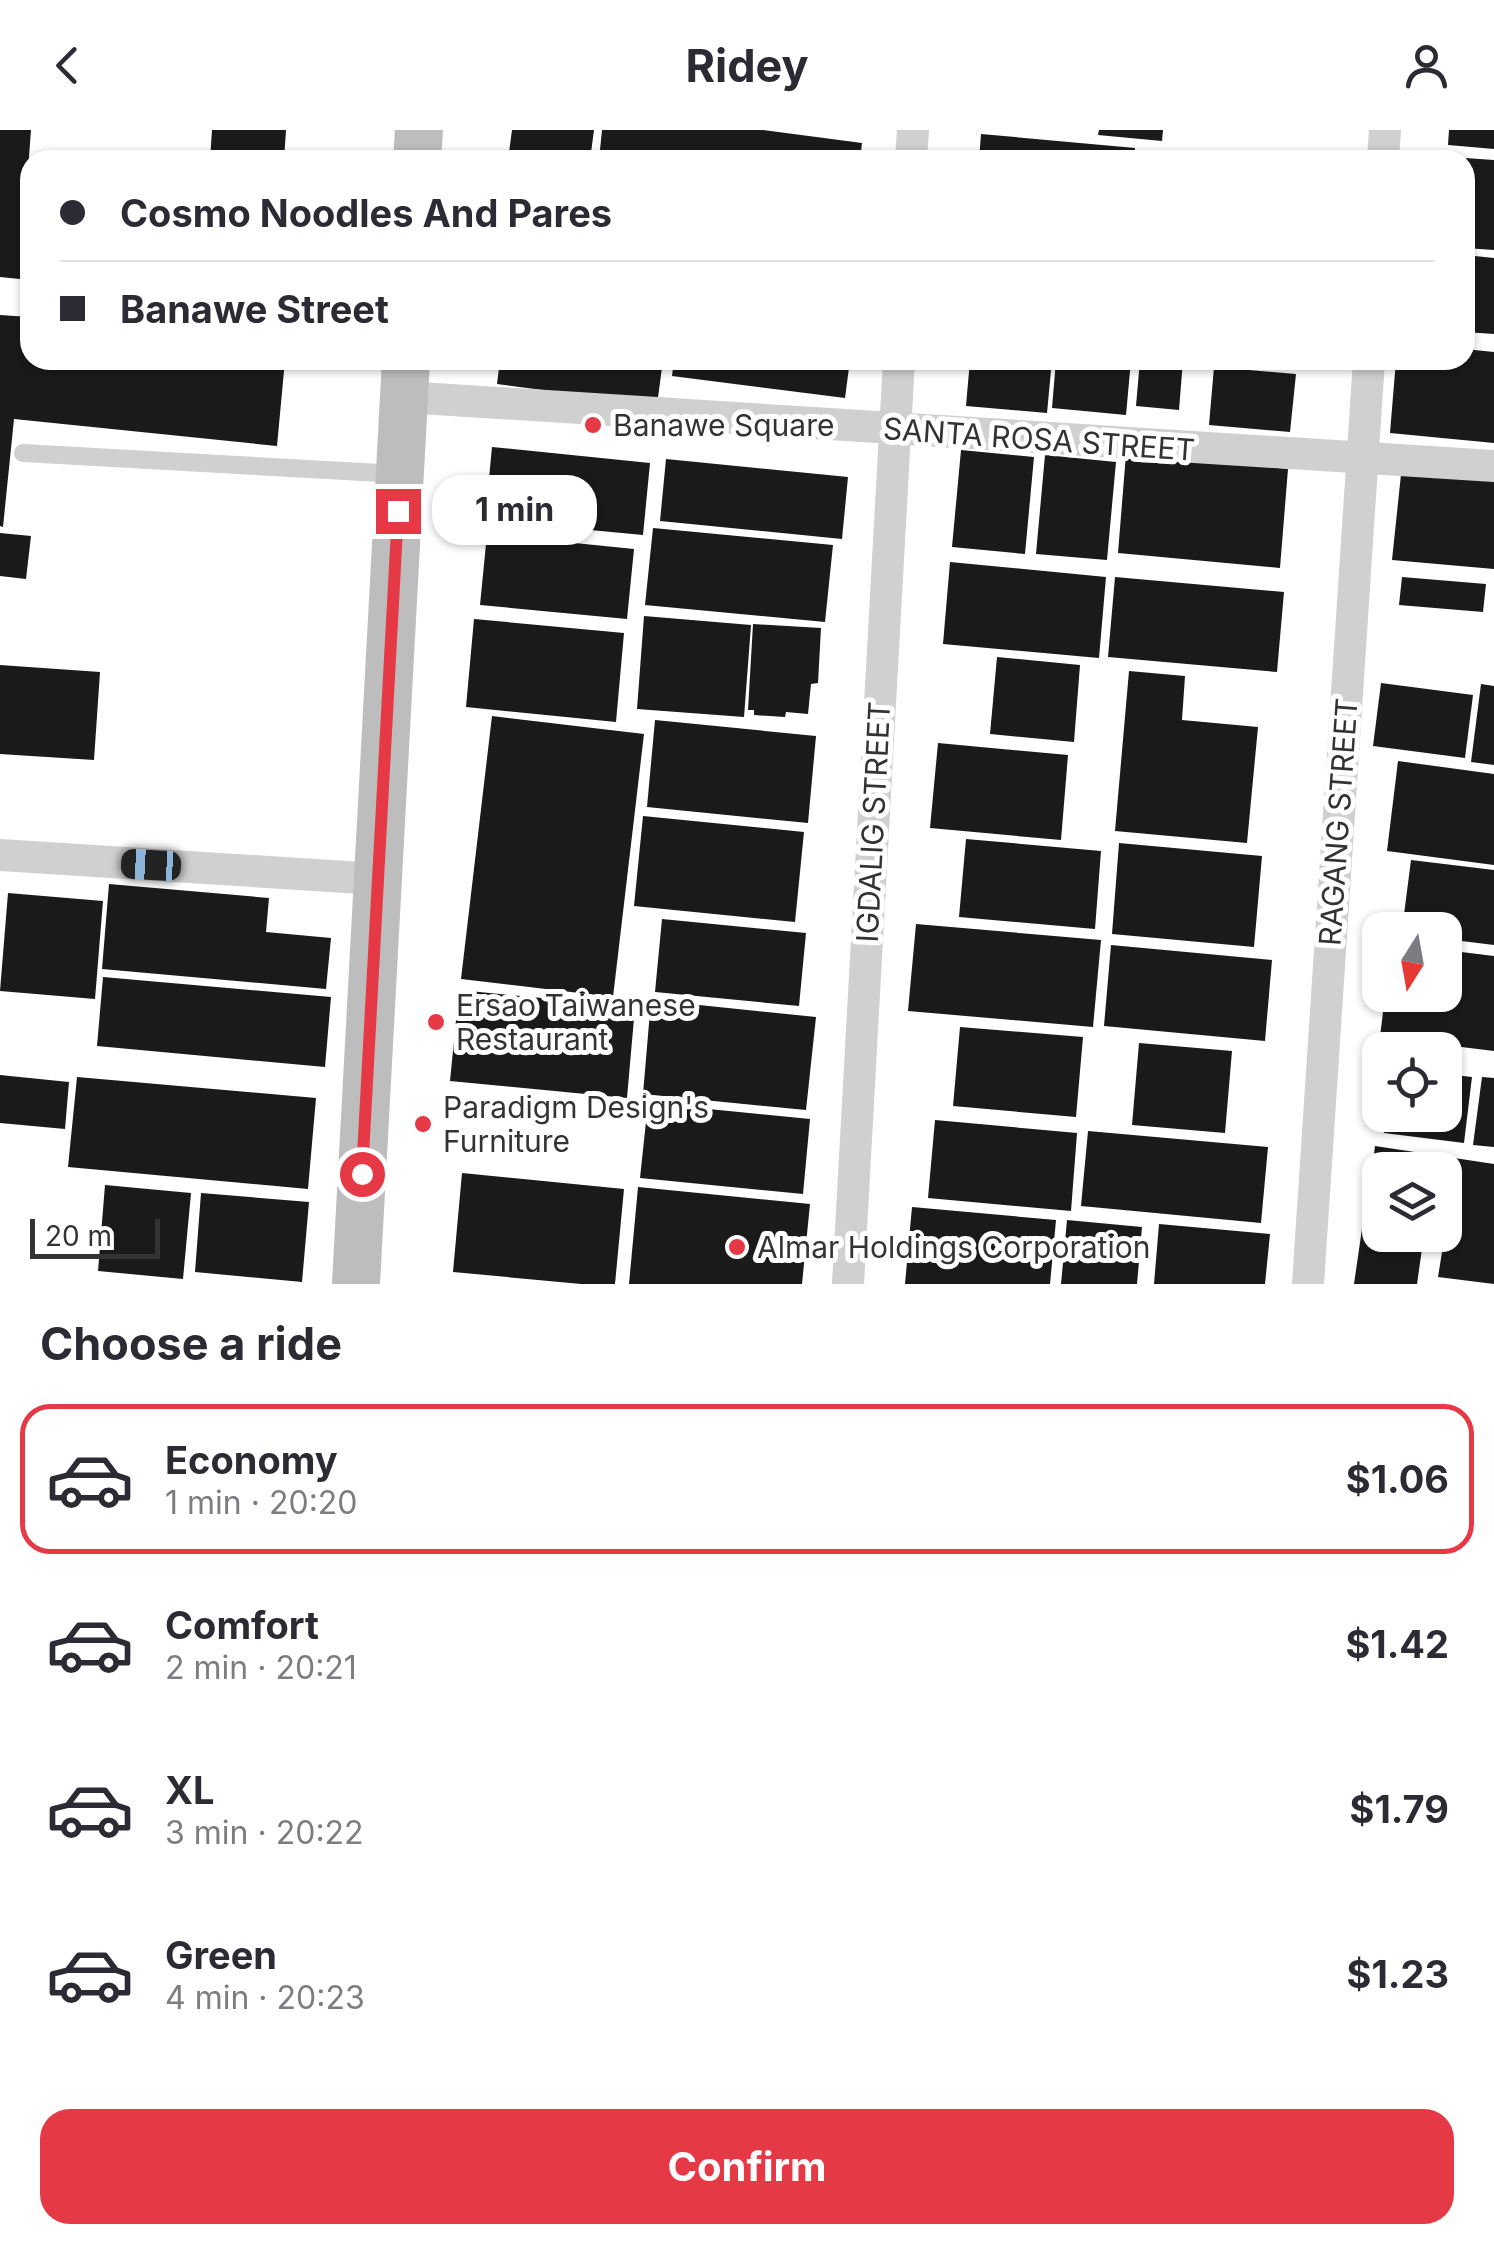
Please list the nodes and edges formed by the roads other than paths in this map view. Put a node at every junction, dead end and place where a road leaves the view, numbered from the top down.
1 (899, 370) edge
2 (1368, 370) edge
3 (405, 378) edge
4 (896, 430) junction
5 (23, 453) dead end
6 (1362, 459) junction
7 (1494, 466) edge
8 (400, 474) junction
9 (0, 855) edge
10 (378, 879) junction
11 (356, 1284) edge
12 (848, 1284) edge
13 (1308, 1284) edge

1 - 4 street, IGDALIG STREET
2 - 6 street, RAGANG STREET
3 - 4 street, SANTA ROSA STREET
3 - 8 main road
4 - 6 street, SANTA ROSA STREET
4 - 12 street, IGDALIG STREET
5 - 8 lane
6 - 7 street, SANTA ROSA STREET
6 - 13 street, RAGANG STREET
8 - 10 main road
9 - 10 street
10 - 11 main road

